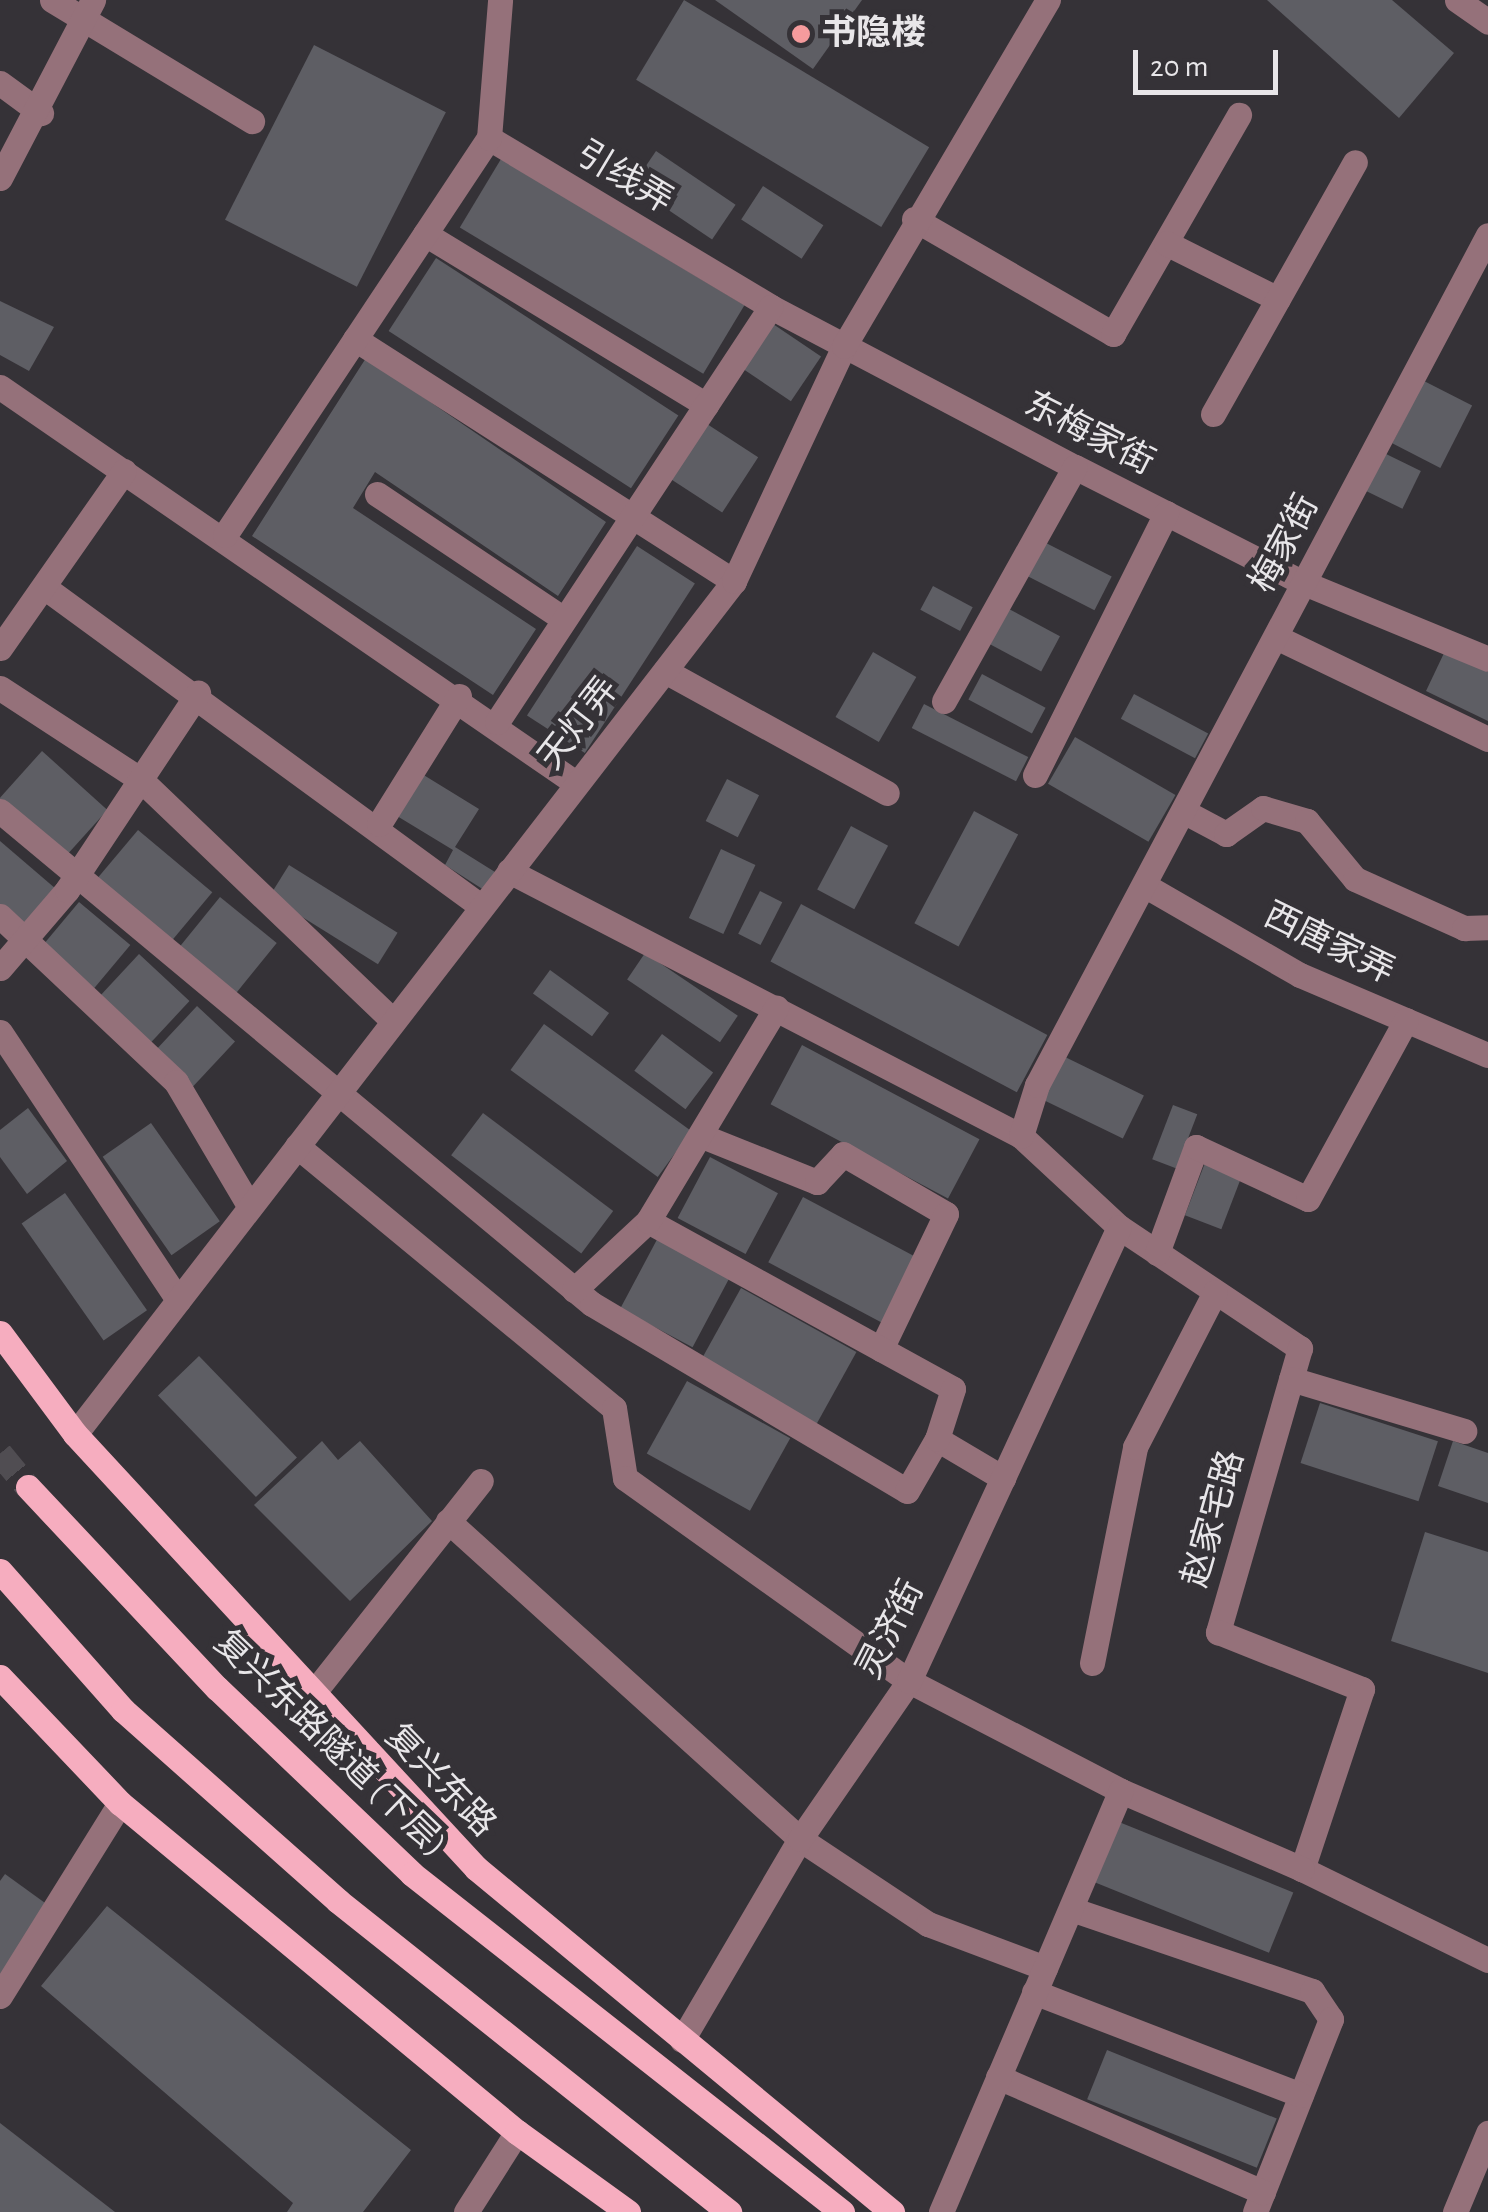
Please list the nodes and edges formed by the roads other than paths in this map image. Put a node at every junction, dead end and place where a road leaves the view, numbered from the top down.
1 (52, 0) edge
2 (500, 0) edge
3 (1048, 0) edge
4 (1457, 0) edge
5 (86, 9) edge
6 (1488, 22) edge
7 (0, 83) edge
8 (41, 113) junction
9 (1239, 116) dead end
10 (252, 121) dead end
11 (489, 138) junction
12 (1355, 162) dead end
13 (0, 178) edge
14 (914, 218) junction
15 (425, 234) junction
16 (1488, 236) edge
17 (1166, 243) junction
18 (1278, 299) junction
19 (771, 307) junction
20 (355, 339) junction
21 (844, 346) junction
22 (0, 388) edge
23 (706, 405) junction
24 (1214, 414) dead end
25 (1075, 467) junction
26 (124, 471) junction
27 (378, 494) dead end
28 (634, 513) junction
29 (1166, 513) junction
30 (225, 535) junction
31 (734, 580) junction
32 (1304, 582) junction
33 (44, 587) junction
34 (564, 619) junction
35 (1276, 637) junction
36 (0, 648) edge
37 (1488, 660) edge
38 (664, 671) junction
39 (0, 688) edge
40 (198, 693) junction
41 (459, 696) junction
42 (944, 701) dead end
43 (497, 722) junction
44 (1488, 739) edge
45 (1035, 776) dead end
46 (140, 780) junction
47 (577, 784) junction
48 (887, 793) dead end
49 (0, 811) edge
50 (1184, 811) junction
51 (379, 824) junction
52 (509, 872) junction
53 (76, 876) junction
54 (1144, 885) junction
55 (482, 907) junction
56 (0, 916) edge
57 (1488, 927) edge
58 (26, 937) junction
59 (0, 968) edge
60 (776, 1008) junction
61 (1406, 1020) junction
62 (393, 1022) junction
63 (0, 1032) edge
64 (1488, 1055) edge
65 (338, 1092) junction
66 (702, 1136) junction
67 (1021, 1136) junction
68 (297, 1146) junction
69 (250, 1207) junction
70 (648, 1221) junction
71 (1120, 1227) junction
72 (1157, 1253) junction
73 (574, 1290) junction
74 (1216, 1292) junction
75 (178, 1300) junction
76 (0, 1333) edge
77 (881, 1349) junction
78 (1291, 1379) junction
79 (1464, 1431) dead end
80 (74, 1434) junction
81 (937, 1439) junction
82 (1003, 1478) junction
83 (481, 1481) dead end
84 (28, 1488) tunnel mouth
85 (448, 1521) junction
86 (0, 1571) edge
87 (1092, 1663) dead end
88 (0, 1677) edge
89 (909, 1681) junction
90 (310, 1696) junction
91 (1121, 1791) junction
92 (120, 1804) junction
93 (800, 1839) junction
94 (1302, 1869) junction
95 (1071, 1909) junction
96 (1488, 1960) edge
97 (1040, 1980) junction
98 (0, 1996) edge
99 (682, 2040) junction
100 (998, 2077) junction
101 (1301, 2095) junction
102 (518, 2132) junction
103 (1488, 2132) edge
104 (1259, 2202) edge
105 (466, 2212) edge
106 (628, 2212) edge
107 (729, 2212) edge
108 (842, 2212) edge
109 (892, 2212) edge
110 (941, 2212) edge
111 (1455, 2212) edge

1 - 5 street
2 - 11 street
3 - 14 street, 天灯弄
4 - 6 street
5 - 8 street
5 - 10 street
7 - 8 street
8 - 13 street
9 - 17 street
11 - 15 street
11 - 19 street, 引线弄
12 - 18 street
14 - 17 street
14 - 21 street, 天灯弄
15 - 20 street
15 - 23 street
16 - 32 street, 梅家街
17 - 18 street
18 - 24 street
19 - 21 street, 引线弄
19 - 23 street
20 - 28 street
20 - 30 street
21 - 25 street, 东梅家街
21 - 31 street, 天灯弄
22 - 26 street
23 - 28 street
25 - 29 street, 东梅家街
25 - 42 street
26 - 30 street
26 - 33 street
27 - 34 street
28 - 31 street
28 - 34 street
29 - 32 street, 东梅家街
29 - 45 street
30 - 41 street
31 - 38 street, 天灯弄
32 - 35 street, 梅家街
32 - 37 street, 东梅家街
33 - 36 street
33 - 40 street
34 - 43 street
35 - 44 street
35 - 50 street, 梅家街
38 - 47 street, 天灯弄
38 - 48 street
39 - 46 street
40 - 46 street
40 - 51 street
41 - 43 street
41 - 51 street
43 - 47 street
46 - 53 street
46 - 62 street
47 - 52 street, 天灯弄
49 - 53 street
50 - 54 street, 梅家街
50 - 57 street
51 - 55 street
52 - 55 street, 天灯弄
52 - 60 street, 赵家宅路
53 - 58 street
53 - 65 street
54 - 61 street, 西唐家弄
54 - 67 street, 梅家街
55 - 62 street, 天灯弄
56 - 58 street
58 - 59 street
58 - 69 street
60 - 66 street
60 - 67 street, 赵家宅路
61 - 64 street, 西唐家弄
61 - 72 street
62 - 65 street, 天灯弄
63 - 75 street
65 - 68 street, 天灯弄
65 - 73 street
66 - 70 street
66 - 77 street
67 - 71 street, 赵家宅路
68 - 69 street, 天灯弄
68 - 89 street
69 - 75 street, 天灯弄
70 - 73 street
70 - 77 street
71 - 72 street, 赵家宅路
71 - 82 street, 灵济街
72 - 74 street, 赵家宅路
73 - 81 street
74 - 78 street, 赵家宅路
74 - 87 street
75 - 80 street, 天灯弄
76 - 80 main road, 复兴东路
77 - 81 street
78 - 79 street
78 - 94 street, 赵家宅路
80 - 90 main road, 复兴东路
81 - 82 street
82 - 89 street, 灵济街
83 - 85 street
84 - 108 main road, 复兴东路隧道 (下层)
85 - 90 street
85 - 93 street
86 - 107 main road
88 - 92 main road
89 - 91 street
89 - 93 street, 灵济街
90 - 99 main road, 复兴东路
91 - 94 street
91 - 95 street
92 - 98 street
92 - 102 main road
93 - 97 street
93 - 99 street, 灵济街
94 - 96 street
95 - 97 street
95 - 101 street
97 - 100 street
97 - 101 street
99 - 109 main road, 复兴东路
100 - 104 street
100 - 110 street
101 - 104 street
102 - 105 street
102 - 106 main road
103 - 111 street

